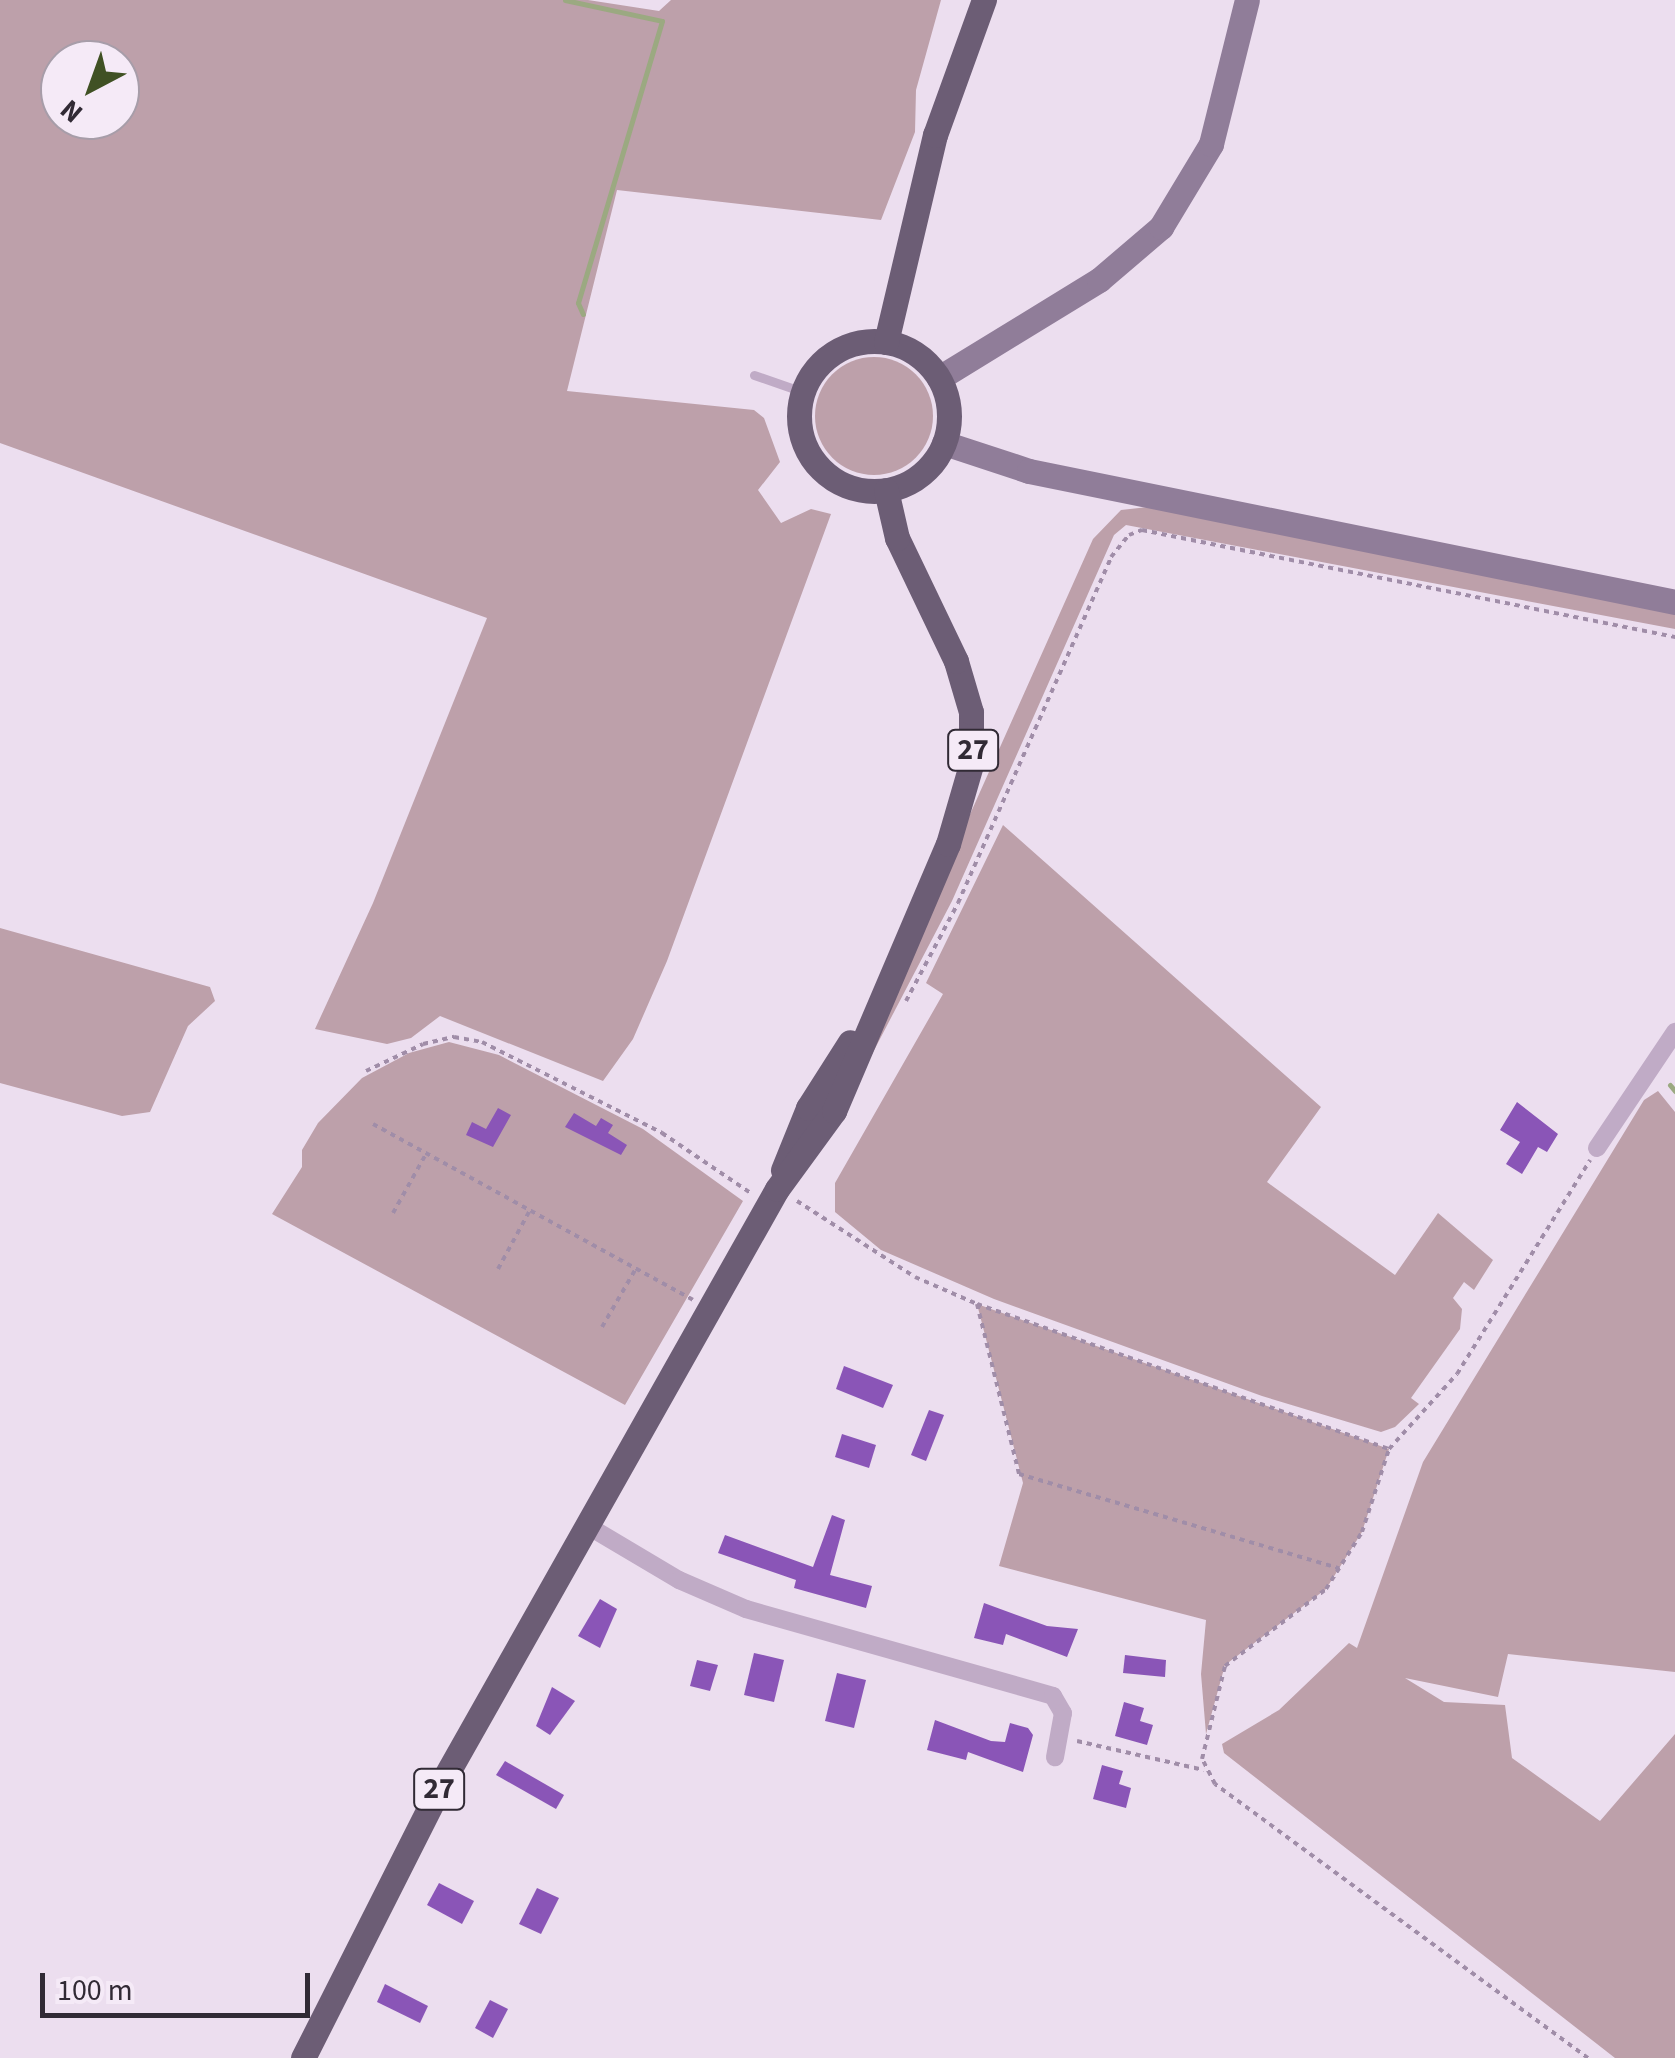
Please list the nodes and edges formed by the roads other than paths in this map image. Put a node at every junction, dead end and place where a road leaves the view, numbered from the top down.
1 (984, 0) edge
2 (1247, 0) edge
3 (886, 342) junction
4 (754, 375) dead end
5 (938, 378) junction
6 (803, 392) junction
7 (944, 444) junction
8 (886, 490) junction
9 (1675, 602) edge
10 (1675, 1032) edge
11 (1597, 1148) road end
12 (588, 1526) junction
13 (1054, 1756) dead end
14 (303, 2058) edge

1 - 3 main road
2 - 5 main road
3 - 5 main road
3 - 6 main road
4 - 6 lane
5 - 7 main road
6 - 8 main road
7 - 8 main road
7 - 9 main road
8 - 12 main road, 27
10 - 11 street
12 - 13 street
12 - 14 main road, 27

